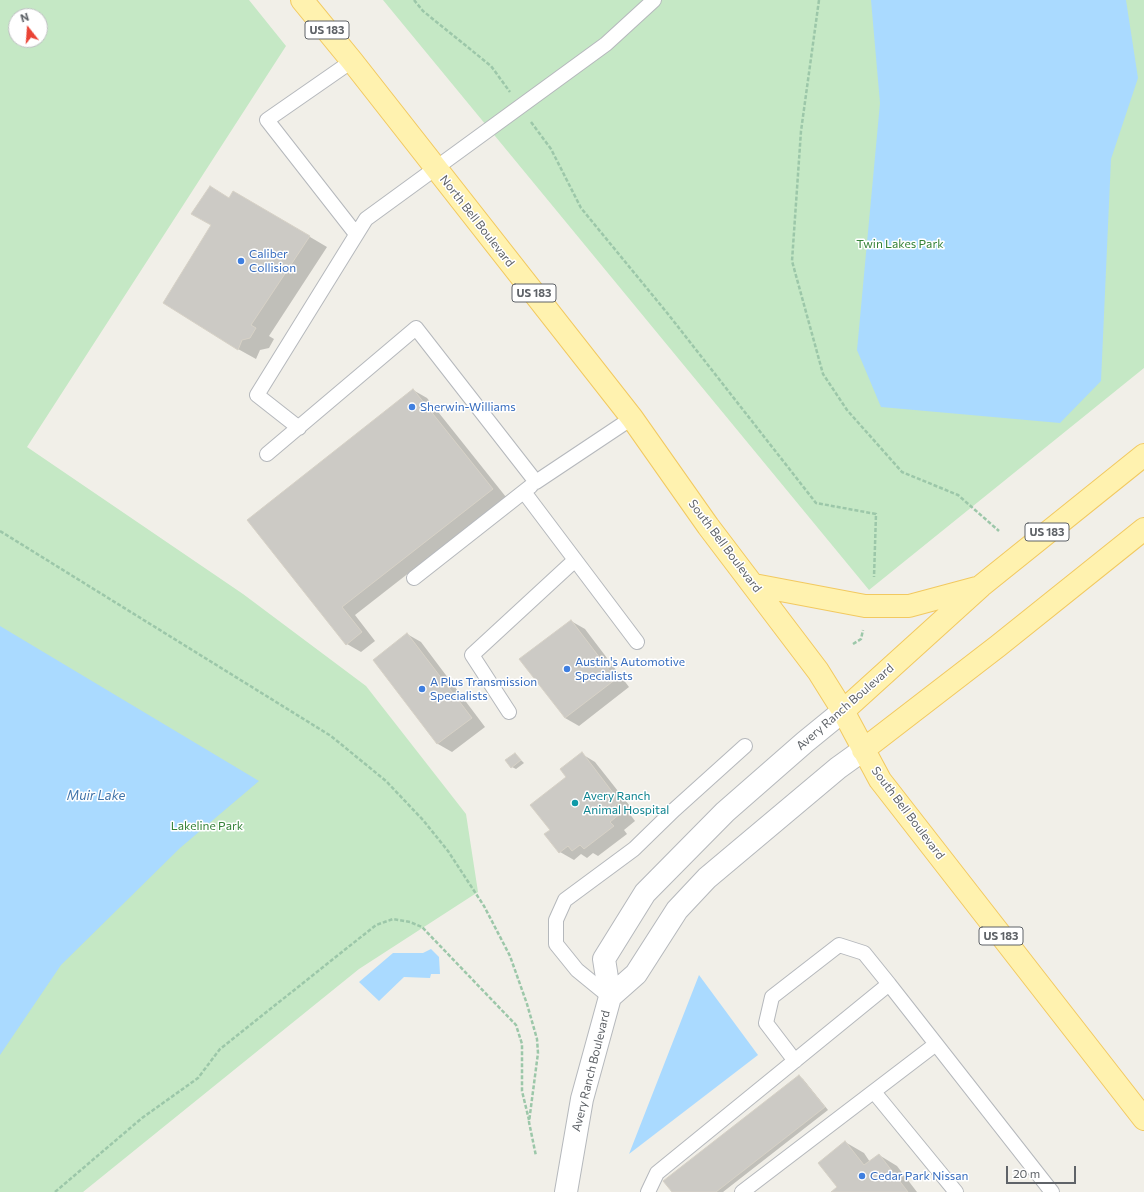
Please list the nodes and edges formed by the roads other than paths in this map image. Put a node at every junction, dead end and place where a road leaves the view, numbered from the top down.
1 (302, 0) edge
2 (654, 0) edge
3 (352, 61) junction
4 (435, 167) junction
5 (356, 234) junction
6 (632, 418) junction
7 (300, 428) junction
8 (267, 454) dead end
9 (1144, 456) edge
10 (536, 482) junction
11 (524, 492) junction
12 (1144, 528) edge
13 (575, 560) junction
14 (414, 578) dead end
15 (754, 584) junction
16 (981, 586) junction
17 (637, 642) dead end
18 (843, 711) junction
19 (509, 712) dead end
20 (745, 746) dead end
21 (863, 750) junction
22 (889, 984) junction
23 (610, 997) junction
24 (936, 1044) junction
25 (796, 1061) junction
26 (874, 1092) junction
27 (1144, 1118) edge
28 (566, 1192) edge
29 (648, 1192) edge
30 (742, 1192) edge
31 (956, 1192) edge
32 (1052, 1192) edge

1 - 3 main road, US 183
2 - 4 lane
3 - 4 main road, North Bell Boulevard / US 183
3 - 5 lane
4 - 5 lane
4 - 6 main road, North Bell Boulevard / US 183
5 - 7 lane
6 - 10 lane
6 - 15 main road, South Bell Boulevard / US 183
7 - 8 lane
7 - 10 lane
9 - 16 main road, Avery Ranch Boulevard / US 183
10 - 11 lane
11 - 13 lane
11 - 14 lane
12 - 21 main road, Avery Ranch Boulevard
13 - 17 lane
13 - 19 lane
15 - 16 main road
15 - 18 main road, South Bell Boulevard / US 183
16 - 18 main road, Avery Ranch Boulevard
18 - 21 main road, South Bell Boulevard / US 183
18 - 23 street, Avery Ranch Boulevard
20 - 23 lane
21 - 23 street, Avery Ranch Boulevard
21 - 27 main road, South Bell Boulevard / US 183
22 - 24 lane
22 - 25 lane
22 - 25 lane
23 - 28 street, Avery Ranch Boulevard
24 - 26 lane
24 - 32 lane
25 - 29 lane
26 - 30 lane
26 - 31 lane

